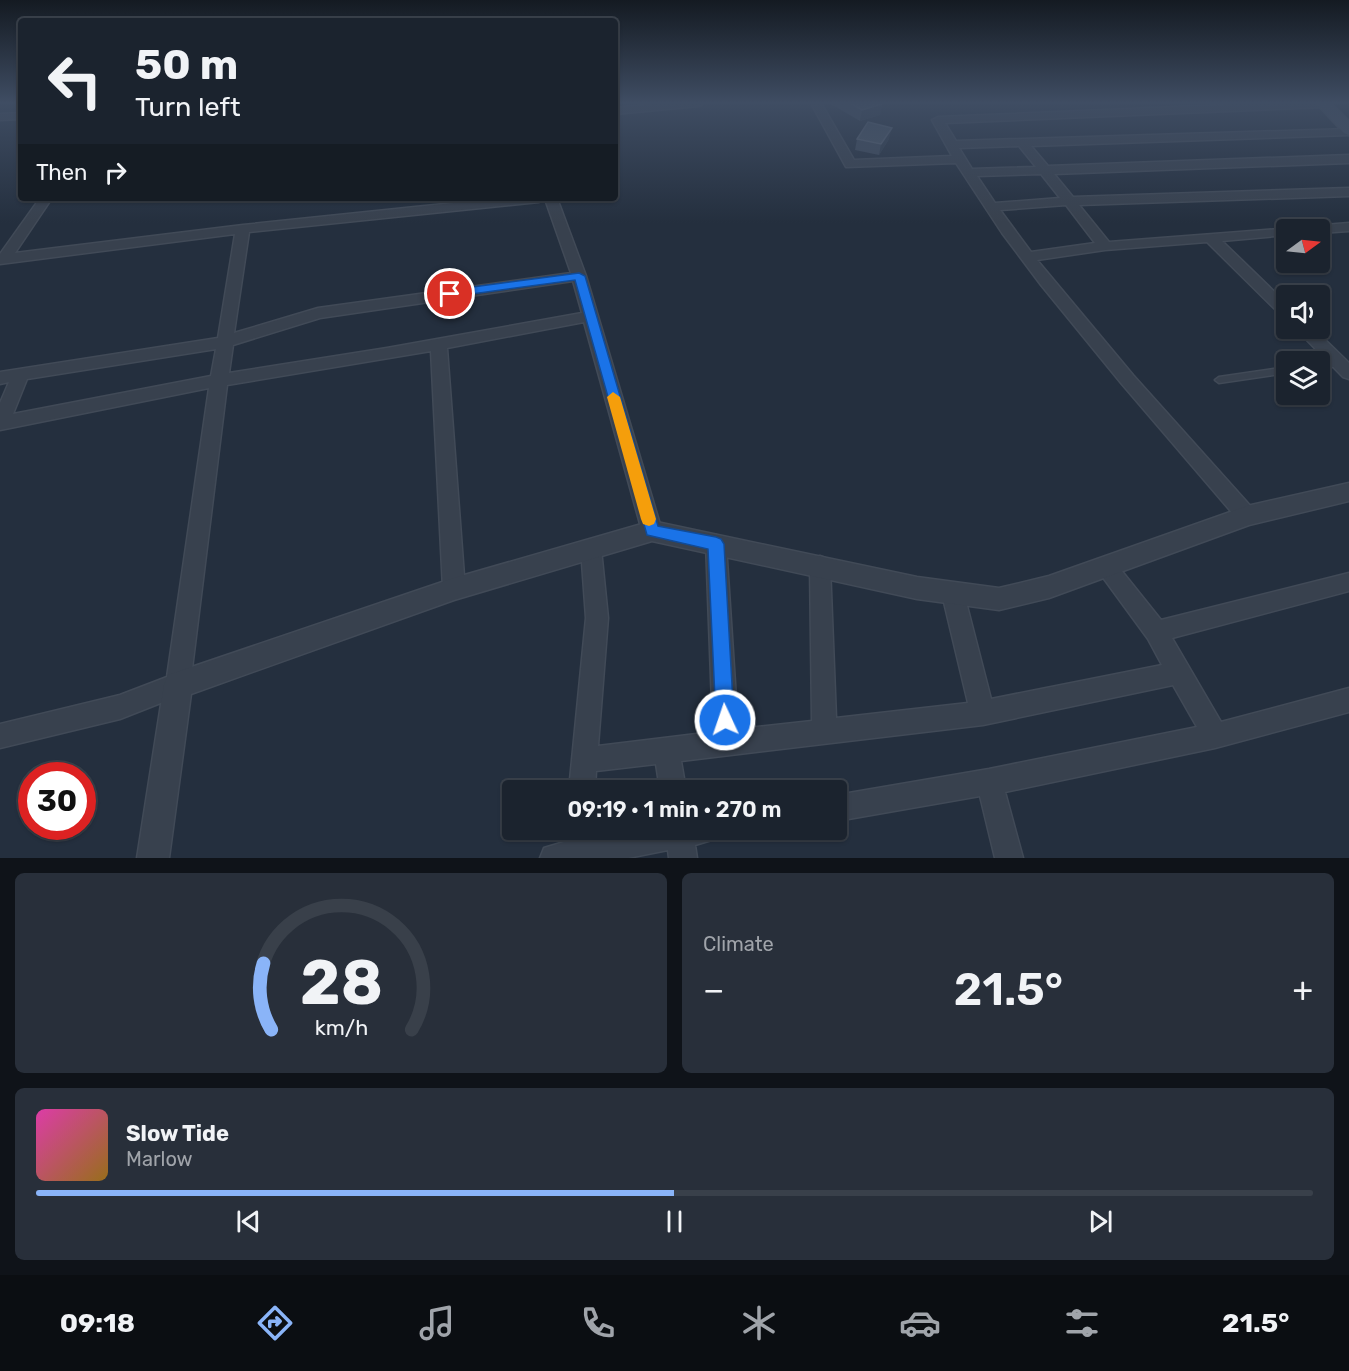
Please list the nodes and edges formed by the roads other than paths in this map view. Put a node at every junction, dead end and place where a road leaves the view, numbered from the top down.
1 (838, 143) edge
2 (950, 143) edge
3 (1023, 143) joint
4 (955, 152) junction
5 (1349, 159) edge
6 (1045, 170) junction
7 (969, 173) junction
8 (1349, 192) edge
9 (44, 201) edge
10 (510, 201) edge
11 (552, 201) edge
12 (1068, 201) junction
13 (991, 207) junction
14 (1349, 227) edge
15 (1330, 229) edge
16 (243, 230) junction
17 (1276, 232) edge
18 (1210, 237) junction
19 (1105, 246) junction
20 (1027, 257) junction
21 (2, 259) edge
22 (579, 276) junction
23 (1276, 302) edge
24 (590, 316) junction
25 (1314, 339) edge
26 (224, 342) junction
27 (439, 344) junction
28 (1344, 368) edge
29 (1276, 372) edge
30 (21, 374) junction
31 (0, 378) edge
32 (219, 380) junction
33 (1219, 380) dead end
34 (0, 423) edge
35 (1349, 492) edge
36 (1247, 516) junction
37 (652, 531) junction
38 (716, 544) junction
39 (591, 549) junction
40 (820, 565) junction
41 (1106, 566) junction
42 (1349, 582) edge
43 (454, 589) junction
44 (953, 594) junction
45 (1156, 632) junction
46 (1179, 673) junction
47 (178, 685) junction
48 (1349, 700) edge
49 (983, 713) junction
50 (824, 731) junction
51 (0, 736) edge
52 (1215, 736) junction
53 (726, 743) junction
54 (667, 751) junction
55 (585, 760) junction
56 (583, 780) edge
57 (671, 780) edge
58 (989, 782) junction
59 (847, 806) edge
60 (681, 840) edge
61 (570, 847) edge
62 (153, 858) edge
63 (1009, 858) edge

1 - 4 street
2 - 4 street
3 - 4 street
3 - 6 street
4 - 7 street
5 - 6 street
6 - 7 street
6 - 12 street
7 - 13 street
8 - 12 street
9 - 21 street
10 - 16 street
11 - 22 street
12 - 13 street
12 - 19 street
13 - 20 street
14 - 15 street
16 - 21 street
16 - 26 street
17 - 18 street
18 - 19 street
18 - 23 street
19 - 20 street
20 - 36 street
22 - 24 street
22 - 26 street
24 - 27 street
24 - 37 street
25 - 28 street
26 - 30 street
26 - 32 street
27 - 32 street
27 - 43 street
29 - 33 lane
30 - 31 street
30 - 34 street
32 - 34 street
32 - 47 street
35 - 36 street
36 - 41 street
37 - 38 street
37 - 39 street
38 - 40 street
38 - 53 street
39 - 43 street
39 - 55 street
40 - 44 street
40 - 50 street
41 - 44 street
41 - 45 street
42 - 45 street
43 - 47 street
44 - 49 street
45 - 46 street
46 - 49 street
46 - 52 street
47 - 51 street
47 - 62 street
48 - 52 street
49 - 50 street
50 - 53 street
52 - 58 street
53 - 54 street
54 - 55 street
54 - 57 street
55 - 56 street
58 - 59 street
58 - 63 street
60 - 61 street

